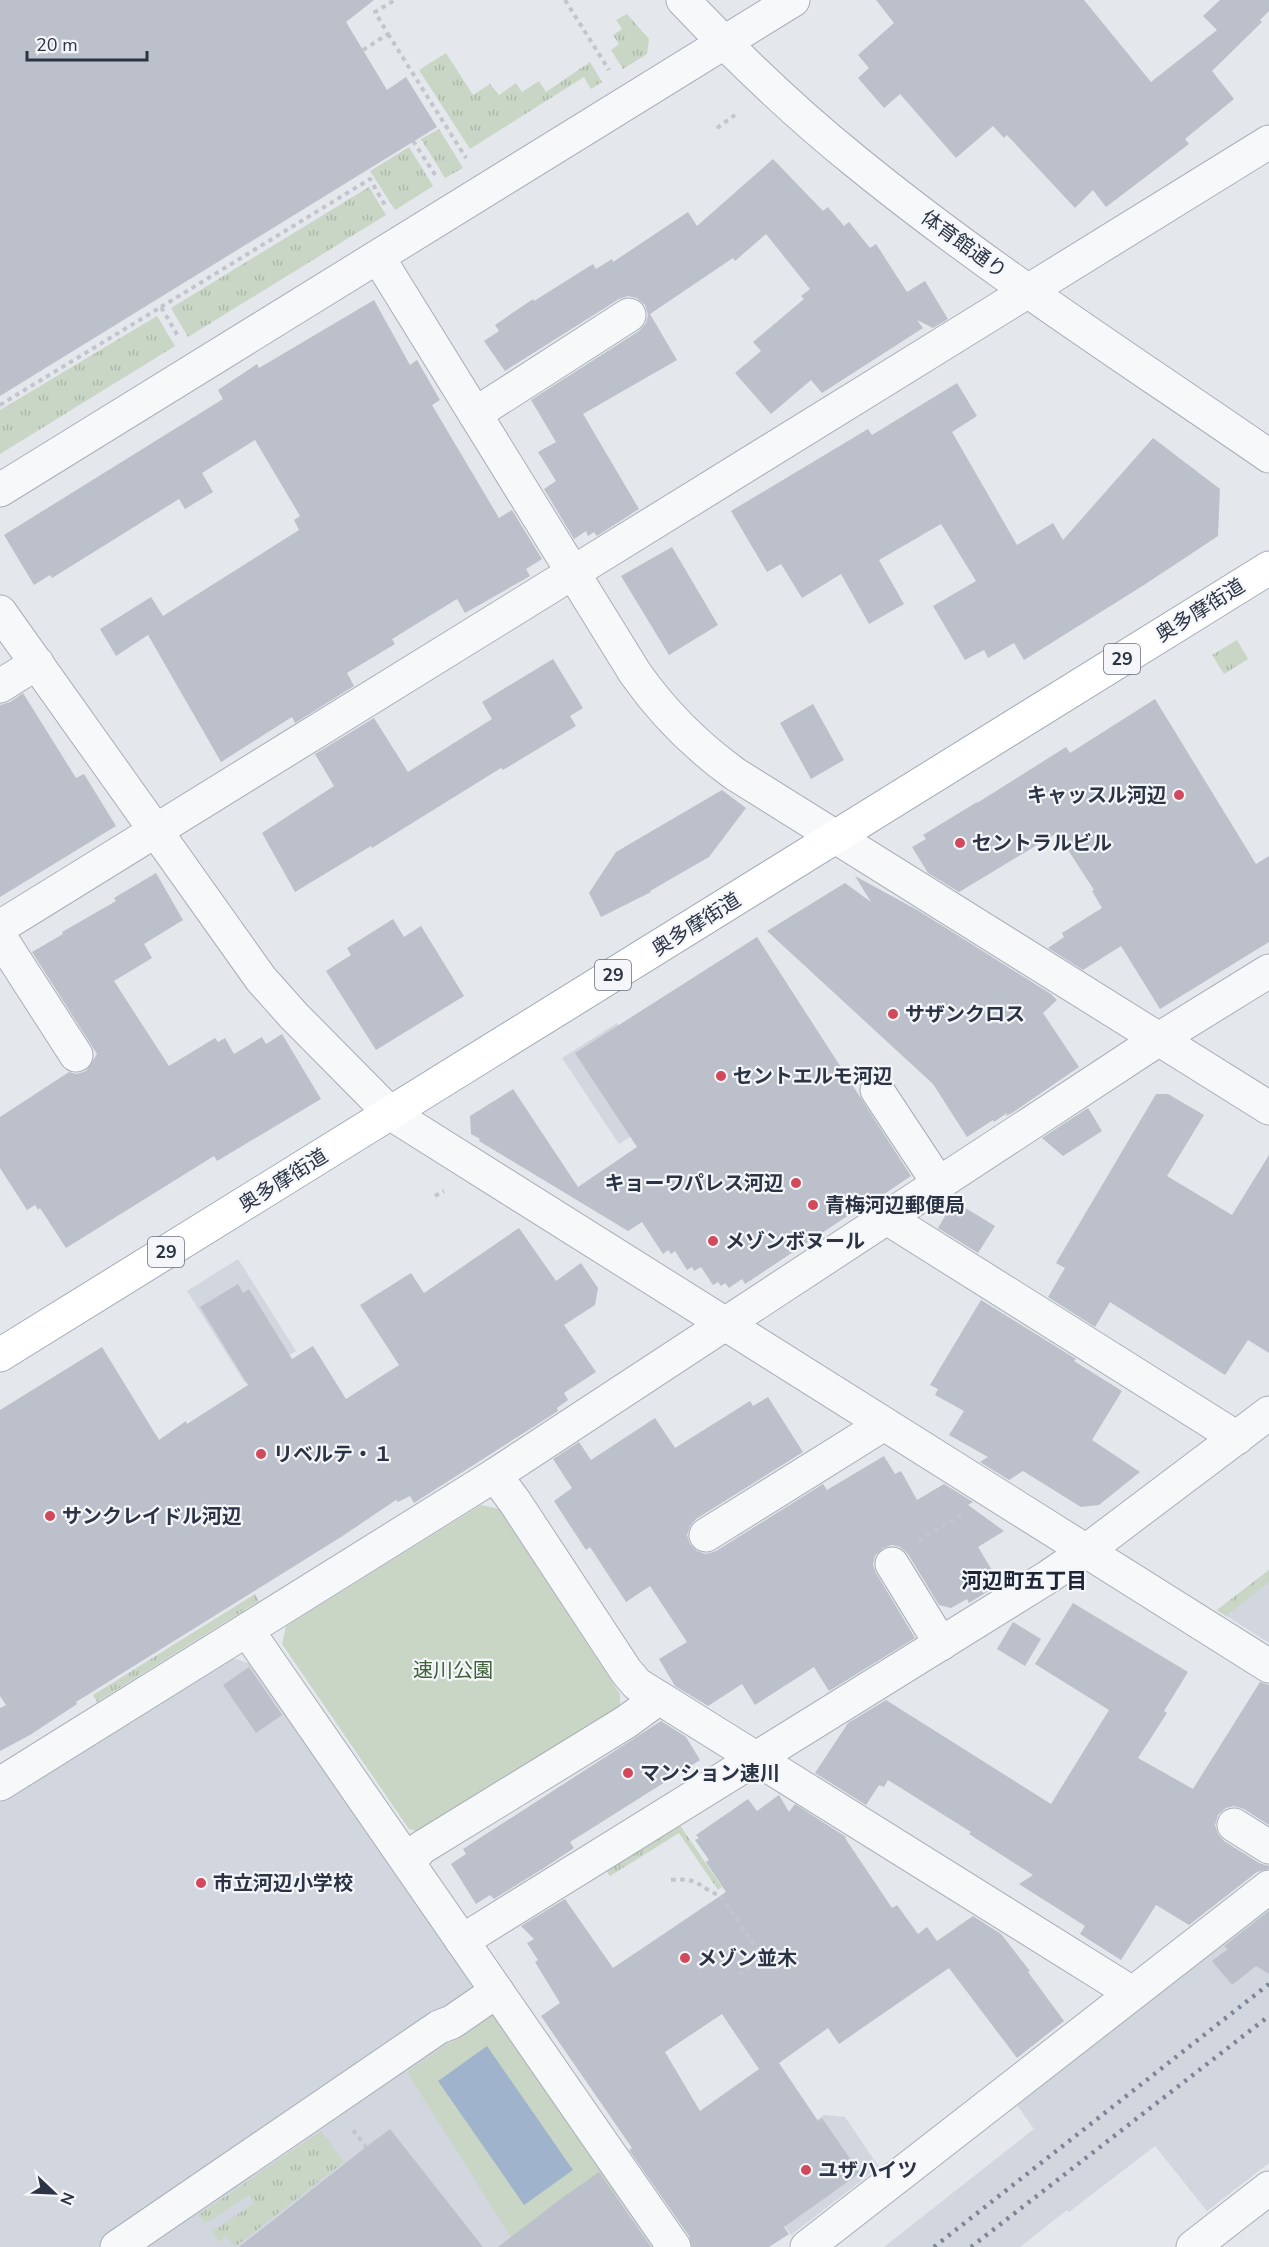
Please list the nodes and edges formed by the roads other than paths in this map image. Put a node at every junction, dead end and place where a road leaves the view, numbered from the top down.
1 (683, 0) edge
2 (794, 0) edge
3 (724, 43) junction
4 (1269, 142) edge
5 (378, 257) junction
6 (1030, 291) junction
7 (630, 315) dead end
8 (475, 414) junction
9 (1269, 456) edge
10 (0, 489) edge
11 (1269, 568) edge
12 (574, 573) junction
13 (0, 612) edge
14 (37, 663) junction
15 (0, 686) edge
16 (156, 830) junction
17 (836, 837) junction
18 (0, 927) edge
19 (0, 937) edge
20 (1269, 971) edge
21 (1159, 1039) junction
22 (76, 1055) dead end
23 (877, 1090) dead end
24 (1269, 1108) edge
25 (390, 1113) junction
26 (939, 1184) junction
27 (887, 1218) junction
28 (725, 1324) junction
29 (0, 1355) edge
30 (1269, 1413) edge
31 (884, 1424) junction
32 (1237, 1438) junction
33 (495, 1476) junction
34 (706, 1535) dead end
35 (1086, 1551) junction
36 (891, 1564) road end
37 (247, 1630) junction
38 (941, 1644) junction
39 (1269, 1666) edge
40 (659, 1698) junction
41 (756, 1759) junction
42 (0, 1784) edge
43 (1234, 1825) dead end
44 (1269, 1847) edge
45 (409, 1862) junction
46 (1269, 1887) edge
47 (462, 1941) junction
48 (497, 1991) junction
49 (1132, 1993) junction
50 (1269, 2188) edge
51 (1201, 2245) edge
52 (117, 2247) edge
53 (674, 2247) edge
54 (807, 2247) edge

1 - 3 street, 体育館通り
2 - 3 street
3 - 5 street
3 - 6 street, 体育館通り
4 - 6 street
5 - 8 street
5 - 10 street
6 - 9 street, 体育館通り
6 - 12 street
7 - 8 street
8 - 12 street
11 - 17 main road, 奥多摩街道 / 29
12 - 16 street
12 - 17 street
13 - 14 street
14 - 15 street
14 - 16 street
16 - 18 street
16 - 25 street
17 - 21 street
17 - 25 main road, 奥多摩街道 / 29
19 - 22 street
20 - 21 street
21 - 24 street
21 - 26 street
23 - 26 street
25 - 28 street
25 - 29 main road, 奥多摩街道 / 29
26 - 27 street
27 - 28 street
27 - 32 street
28 - 31 street
28 - 33 street
30 - 32 street
31 - 34 street
31 - 35 street
32 - 35 street
33 - 37 street
33 - 40 street
35 - 38 street
35 - 39 street
36 - 38 street
37 - 42 street
37 - 45 street
38 - 41 street
40 - 41 street
40 - 45 street
41 - 47 street
41 - 49 street
43 - 44 street
45 - 47 street
46 - 49 street
47 - 48 street
48 - 52 street
48 - 53 street
49 - 54 street
50 - 51 street

